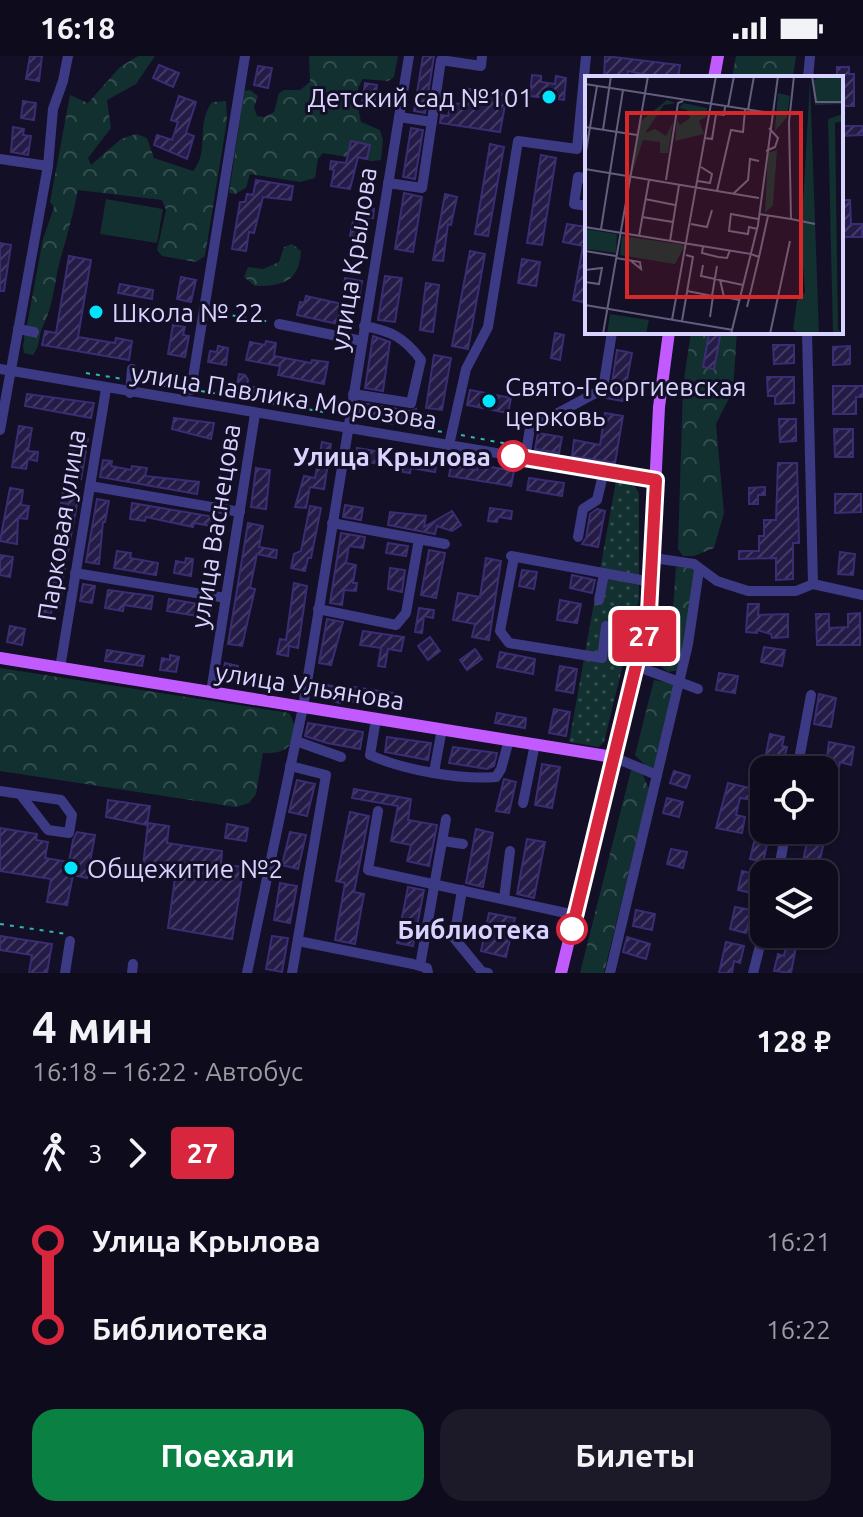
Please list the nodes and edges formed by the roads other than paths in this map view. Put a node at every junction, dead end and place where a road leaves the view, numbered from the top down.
1 (68, 56) edge
2 (245, 56) edge
3 (409, 56) edge
4 (482, 56) edge
5 (586, 56) edge
6 (718, 56) edge
7 (810, 56) edge
8 (714, 76) edge
9 (808, 76) edge
10 (399, 117) junction
11 (432, 122) junction
12 (0, 159) edge
13 (48, 166) junction
14 (585, 179) edge
15 (388, 183) junction
16 (585, 206) edge
17 (279, 324) road end
18 (364, 326) junction
19 (18, 329) junction
20 (34, 332) dead end
21 (612, 334) edge
22 (669, 334) edge
23 (807, 334) edge
24 (362, 341) junction
25 (5, 370) edge
26 (131, 375) road end
27 (106, 389) junction
28 (191, 390) road end
29 (130, 393) junction
30 (353, 394) junction
31 (255, 414) junction
32 (347, 428) junction
33 (0, 430) edge
34 (450, 440) junction
35 (526, 453) junction
36 (604, 471) junction
37 (656, 480) junction
38 (90, 486) junction
39 (240, 512) junction
40 (332, 523) junction
41 (578, 537) dead end
42 (419, 539) junction
43 (445, 544) dead end
44 (654, 558) junction
45 (699, 570) junction
46 (75, 573) junction
47 (604, 574) junction
48 (652, 582) junction
49 (813, 584) junction
50 (863, 595) edge
51 (226, 598) junction
52 (599, 600) dead end
53 (318, 609) junction
54 (645, 632) junction
55 (0, 658) edge
56 (636, 666) junction
57 (60, 668) junction
58 (680, 682) junction
59 (698, 689) dead end
60 (211, 692) junction
61 (811, 695) dead end
62 (303, 707) junction
63 (376, 719) junction
64 (442, 729) junction
65 (509, 740) junction
66 (296, 741) junction
67 (535, 744) junction
68 (800, 756) edge
69 (341, 757) dead end
70 (613, 757) junction
71 (290, 766) junction
72 (434, 772) junction
73 (657, 775) junction
74 (0, 791) edge
75 (20, 794) junction
76 (523, 803) dead end
77 (378, 811) dead end
78 (446, 819) dead end
79 (443, 841) junction
80 (463, 844) dead end
81 (510, 851) dead end
82 (436, 884) junction
83 (462, 890) junction
84 (504, 899) junction
85 (575, 915) junction
86 (70, 941) road end
87 (298, 941) junction
88 (759, 948) edge
89 (424, 970) edge
90 (65, 973) edge
91 (247, 973) edge
92 (292, 973) edge
93 (488, 973) edge
94 (561, 973) edge
95 (610, 973) edge
96 (753, 973) edge

1 - 13 street
2 - 28 street
3 - 10 street, улица Крылова
4 - 11 street
5 - 34 street
6 - 8 main road
7 - 9 street
10 - 11 street
10 - 15 street, улица Крылова
11 - 15 street
12 - 13 street
13 - 19 street
14 - 16 street
15 - 18 street, улица Крылова
17 - 24 street
18 - 24 street, улица Крылова
18 - 30 street
19 - 20 street
19 - 25 street
21 - 35 street
22 - 37 main road
23 - 49 street
24 - 30 street, улица Крылова
25 - 27 street, улица Павлика Морозова
25 - 33 street
26 - 29 street
27 - 29 street, улица Павлика Морозова
27 - 38 street, Парковая улица
29 - 31 street, улица Павлика Морозова
30 - 32 street, улица Крылова
31 - 32 street, улица Павлика Морозова
31 - 39 street, улица Васнецова
32 - 34 street, улица Павлика Морозова
32 - 40 street, улица Крылова
34 - 35 street, улица Павлика Морозова
35 - 36 street, улица Павлика Морозова
36 - 37 street, улица Павлика Морозова
36 - 41 street
37 - 44 main road
38 - 39 street
38 - 46 street, Парковая улица
39 - 51 street, улица Васнецова
40 - 42 street
40 - 53 street, улица Крылова
42 - 43 street
42 - 53 street
44 - 45 street
44 - 48 main road
45 - 49 street
45 - 58 street
46 - 51 street
46 - 57 street, Парковая улица
47 - 48 street
47 - 52 street
47 - 54 street
48 - 54 main road
49 - 50 street
51 - 60 street, улица Васнецова
53 - 62 street, улица Крылова
54 - 56 main road
55 - 57 main road, улица Ульянова
56 - 58 street
56 - 70 main road
57 - 60 main road, улица Ульянова
58 - 59 street
58 - 73 street
60 - 62 main road, улица Ульянова
61 - 68 street
62 - 63 main road, улица Ульянова
62 - 66 street, улица Крылова
63 - 64 main road, улица Ульянова
63 - 72 street
64 - 65 main road, улица Ульянова
64 - 72 street
65 - 67 main road, улица Ульянова
65 - 72 street
66 - 69 street
66 - 71 street, улица Крылова
67 - 70 main road, улица Ульянова
67 - 76 street
70 - 73 street
70 - 85 main road
71 - 87 street
71 - 91 street, улица Крылова
73 - 95 street
74 - 75 street
75 - 75 street
77 - 82 street
78 - 79 street
79 - 80 street
79 - 82 street
81 - 84 street
82 - 83 street
82 - 89 street
83 - 84 street
83 - 93 street
84 - 85 street
85 - 94 main road
86 - 90 street
87 - 89 street
87 - 92 street
88 - 96 street

